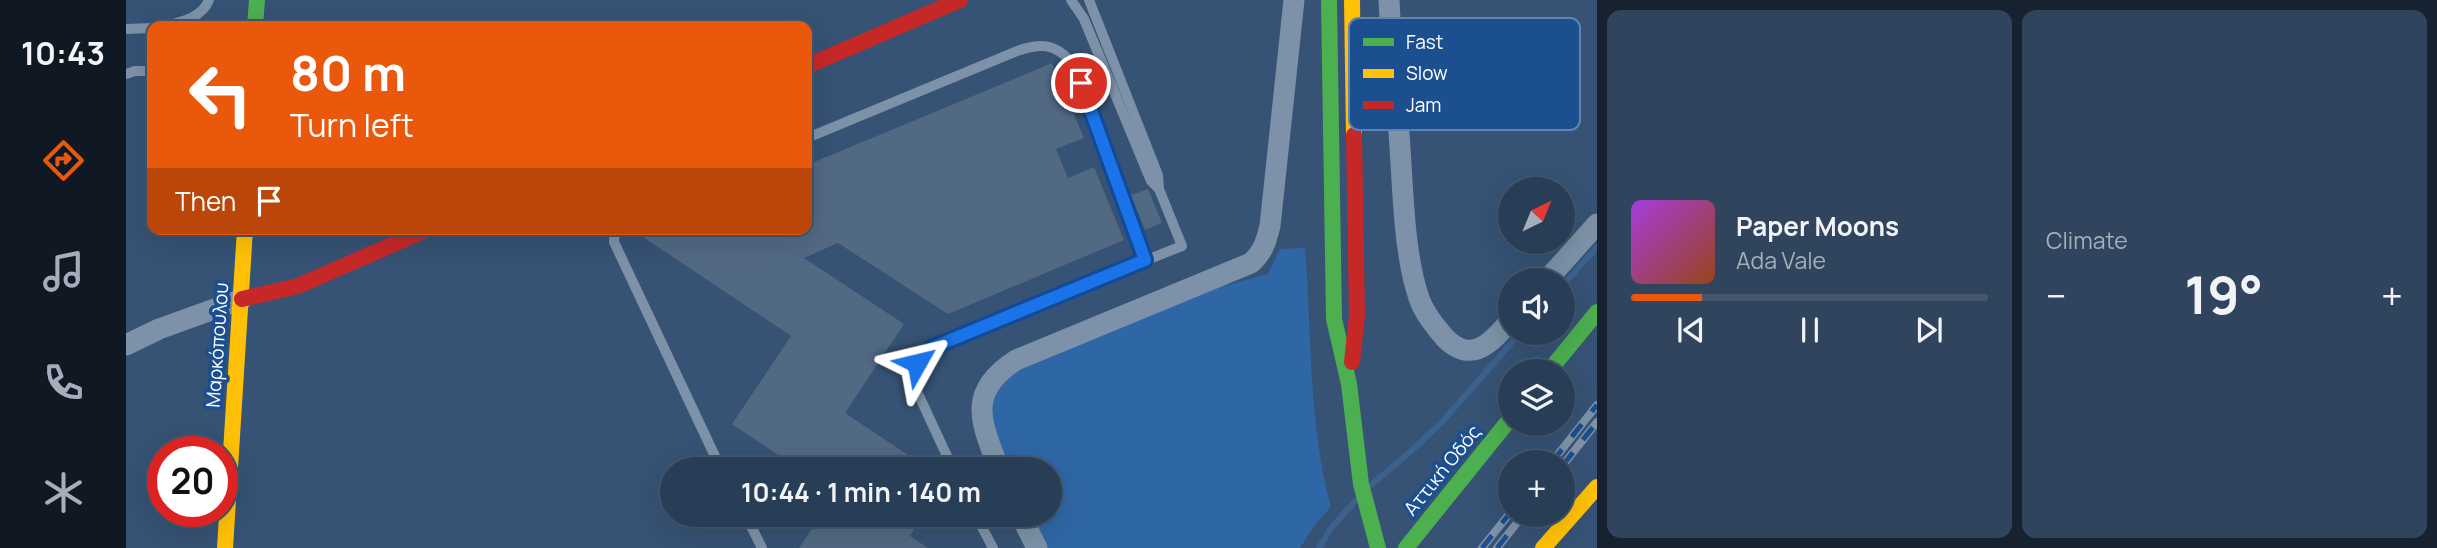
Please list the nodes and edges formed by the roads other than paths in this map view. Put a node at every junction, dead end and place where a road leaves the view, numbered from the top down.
1 (209, 0) edge
2 (257, 0) edge
3 (960, 0) edge
4 (1071, 0) edge
5 (1089, 0) edge
6 (1294, 0) edge
7 (1329, 0) edge
8 (1352, 0) edge
9 (1389, 0) edge
10 (1352, 18) edge
11 (1390, 18) edge
12 (180, 21) edge
13 (255, 21) edge
14 (147, 28) edge
15 (126, 29) edge
16 (812, 64) edge
17 (147, 71) edge
18 (126, 74) edge
19 (1354, 130) edge
20 (1399, 130) edge
21 (812, 136) edge
22 (1159, 189) junction
23 (1597, 224) edge
24 (245, 235) edge
25 (414, 235) edge
26 (615, 235) edge
27 (1145, 260) junction
28 (1558, 268) edge
29 (242, 299) junction
30 (1597, 312) edge
31 (1498, 334) edge
32 (126, 345) edge
33 (1559, 359) edge
34 (1349, 384) junction
35 (1498, 434) edge
36 (715, 457) edge
37 (947, 457) edge
38 (995, 457) edge
39 (1597, 487) edge
40 (752, 527) edge
41 (982, 527) edge
42 (1026, 527) edge
43 (225, 548) edge
44 (762, 548) edge
45 (993, 548) edge
46 (1037, 548) edge
47 (1378, 548) edge
48 (1406, 548) edge
49 (1543, 548) edge

1 - 12 lane
2 - 13 main road
3 - 16 main road
4 - 22 lane
5 - 22 lane
6 - 38 street
7 - 34 main road
8 - 10 main road
9 - 11 street
14 - 15 lane
17 - 18 lane
19 - 34 main road
20 - 31 street
21 - 27 lane
22 - 27 lane
23 - 28 street
24 - 29 main road, Μαρκόπουλου
25 - 29 main road
26 - 36 lane
27 - 37 lane
29 - 32 street
29 - 43 main road, Μαρκόπουλου
30 - 33 main road
34 - 47 main road
35 - 48 main road, Αττική Οδός
39 - 49 main road
40 - 44 lane
41 - 45 lane
42 - 46 street

